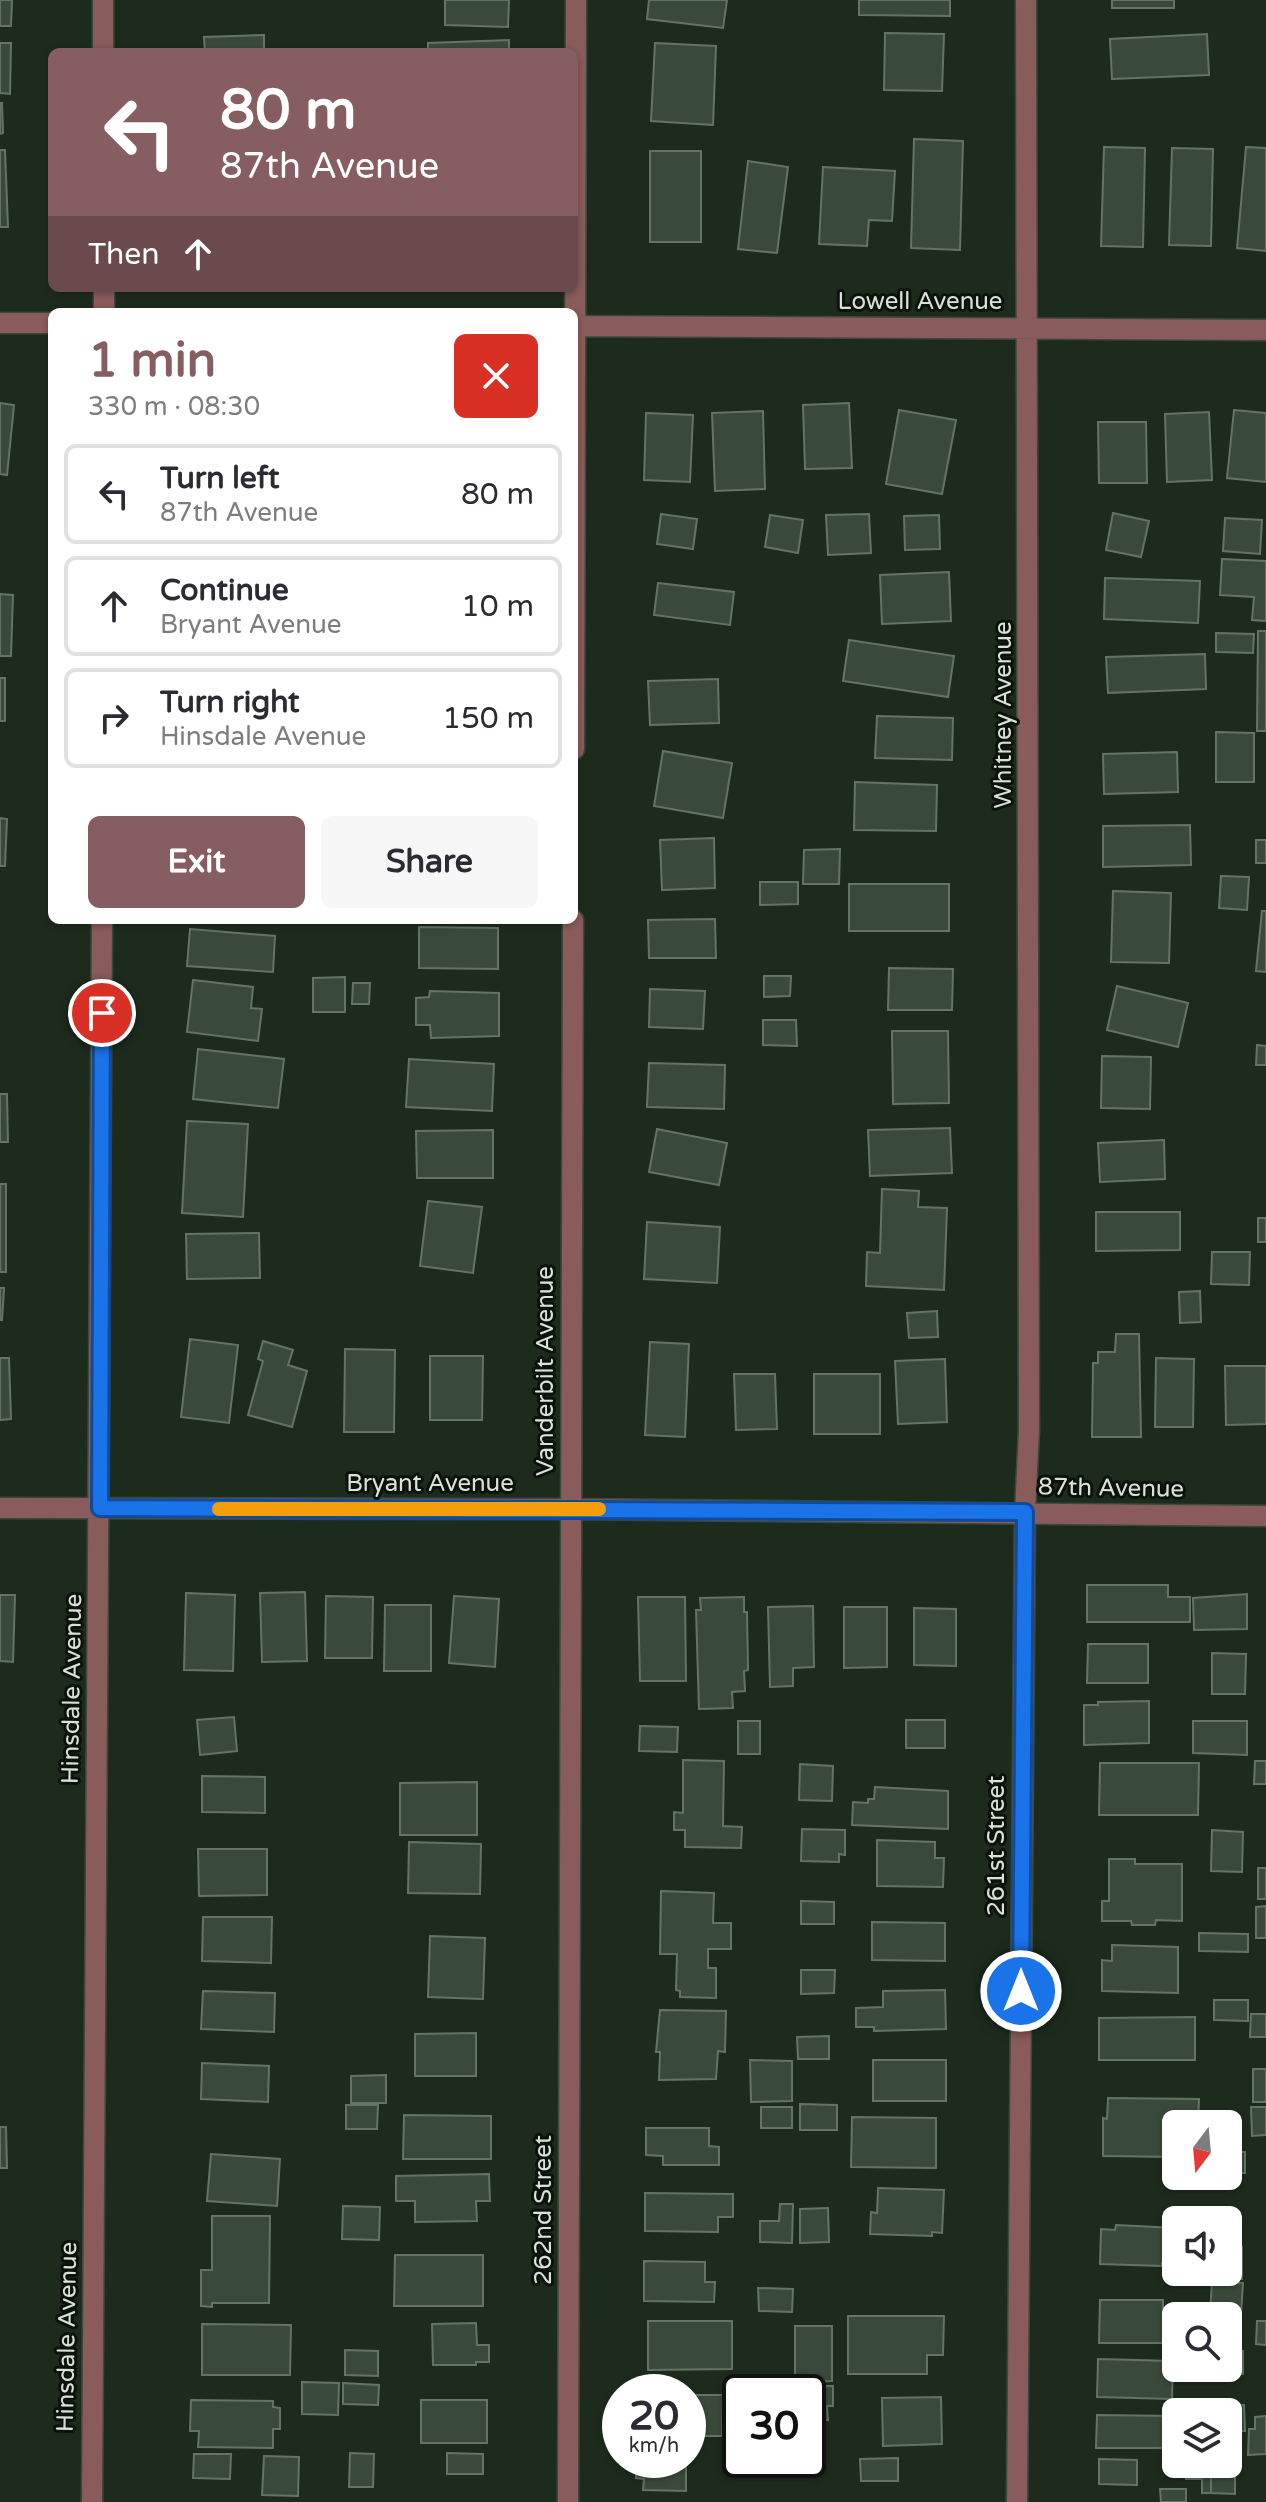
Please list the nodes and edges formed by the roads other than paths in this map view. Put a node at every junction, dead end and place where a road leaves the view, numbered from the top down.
1 (103, 0) edge
2 (576, 0) edge
3 (1026, 0) edge
4 (103, 48) edge
5 (576, 48) edge
6 (0, 323) edge
7 (48, 323) edge
8 (578, 326) edge
9 (1028, 327) junction
10 (1266, 330) edge
11 (102, 924) edge
12 (573, 924) edge
13 (1029, 1430) joint
14 (0, 1508) edge
15 (100, 1508) junction
16 (571, 1509) junction
17 (955, 1512) joint
18 (1025, 1512) junction
19 (1266, 1516) edge
20 (570, 1918) joint
21 (92, 2502) edge
22 (568, 2502) edge
23 (1017, 2502) edge

1 - 4 street
2 - 5 street
3 - 9 street, Whitney Avenue
6 - 7 street
8 - 9 street, Lowell Avenue
9 - 10 street, Lowell Avenue
9 - 13 street, Whitney Avenue
11 - 15 street, Hinsdale Avenue
12 - 16 street, Vanderbilt Avenue
13 - 18 street, 261st Street
14 - 15 street, Bryant Avenue
15 - 16 street, Bryant Avenue
15 - 21 street, Hinsdale Avenue
16 - 17 street, Bryant Avenue
16 - 20 street, Vanderbilt Avenue
17 - 18 street, 87th Avenue
18 - 19 street, 87th Avenue
18 - 23 street, 261st Street
20 - 22 street, 262nd Street

